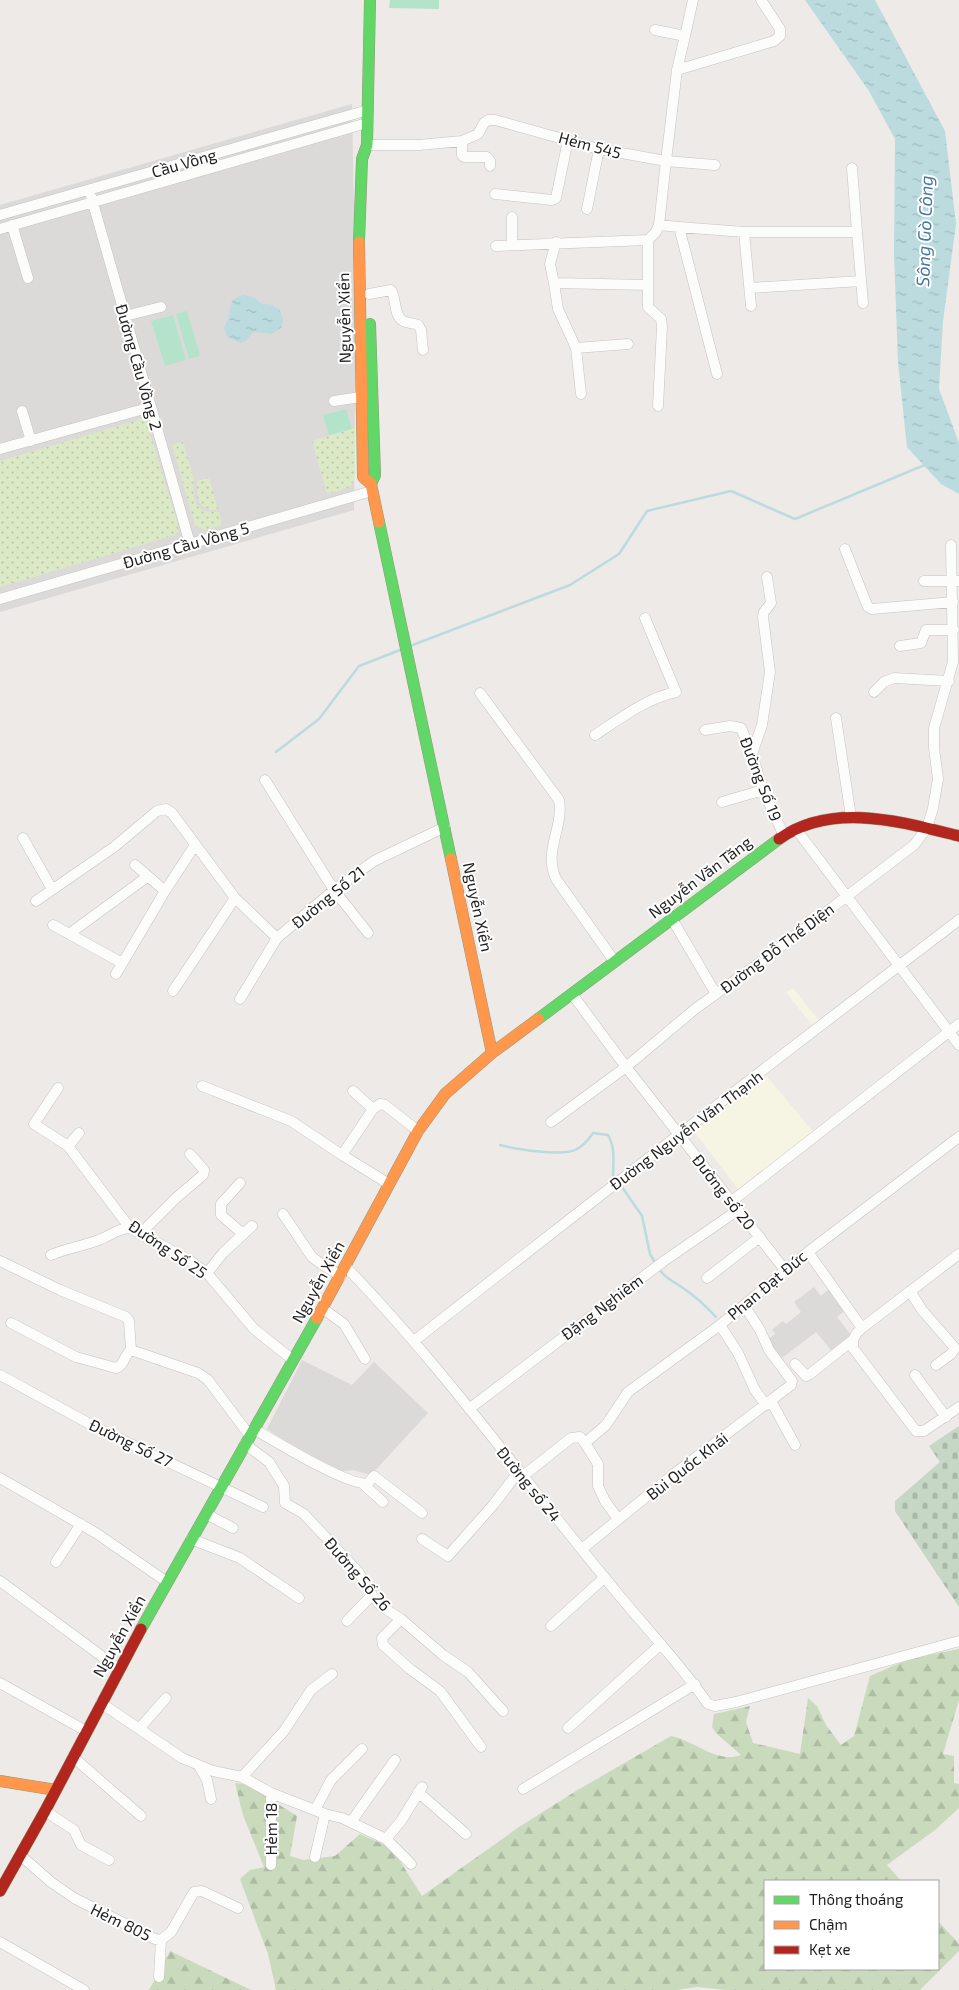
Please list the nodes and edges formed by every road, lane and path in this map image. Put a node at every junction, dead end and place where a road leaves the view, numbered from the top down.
1 (370, 0) edge
2 (693, 0) edge
3 (761, 0) edge
4 (655, 30) dead end
5 (685, 36) junction
6 (677, 70) junction
7 (368, 110) junction
8 (367, 123) junction
9 (568, 140) junction
10 (462, 141) junction
11 (367, 148) junction
12 (599, 149) junction
13 (666, 161) junction
14 (715, 165) dead end
15 (490, 166) dead end
16 (852, 168) dead end
17 (89, 190) junction
18 (495, 194) dead end
19 (92, 202) junction
20 (588, 209) dead end
21 (0, 215) edge
22 (512, 217) dead end
23 (659, 224) junction
24 (12, 226) junction
25 (679, 227) junction
26 (0, 229) edge
27 (744, 232) junction
28 (857, 232) junction
29 (648, 240) junction
30 (556, 242) junction
31 (512, 245) junction
32 (496, 246) dead end
33 (28, 278) dead end
34 (861, 281) junction
35 (554, 283) junction
36 (648, 285) junction
37 (750, 288) junction
38 (369, 294) junction
39 (863, 303) dead end
40 (751, 306) dead end
41 (161, 307) dead end
42 (125, 316) junction
43 (628, 344) dead end
44 (576, 348) junction
45 (424, 350) dead end
46 (717, 374) dead end
47 (581, 394) dead end
48 (361, 397) junction
49 (334, 402) dead end
50 (658, 406) dead end
51 (150, 407) junction
52 (22, 411) dead end
53 (31, 441) junction
54 (0, 450) edge
55 (371, 488) junction
56 (190, 544) junction
57 (951, 545) dead end
58 (845, 549) dead end
59 (768, 576) dead end
60 (924, 581) dead end
61 (955, 581) edge
62 (0, 599) edge
63 (953, 602) junction
64 (645, 618) dead end
65 (954, 630) junction
66 (900, 646) dead end
67 (949, 681) junction
68 (874, 692) dead end
69 (480, 693) dead end
70 (836, 718) dead end
71 (705, 730) dead end
72 (595, 735) dead end
73 (752, 754) junction
74 (264, 780) dead end
75 (763, 790) junction
76 (722, 802) dead end
77 (851, 817) junction
78 (445, 828) junction
79 (927, 828) junction
80 (796, 829) junction
81 (784, 836) junction
82 (959, 836) edge
83 (23, 838) dead end
84 (195, 845) junction
85 (135, 865) dead end
86 (147, 877) junction
87 (52, 889) junction
88 (334, 890) junction
89 (164, 891) junction
90 (846, 896) junction
91 (235, 898) junction
92 (36, 902) dead end
93 (672, 919) junction
94 (959, 920) edge
95 (53, 924) dead end
96 (368, 933) dead end
97 (69, 934) junction
98 (277, 938) junction
99 (615, 962) junction
100 (122, 963) junction
101 (900, 965) junction
102 (116, 974) dead end
103 (173, 991) dead end
104 (572, 994) junction
105 (716, 994) junction
106 (240, 999) dead end
107 (959, 1024) edge
108 (949, 1031) junction
109 (959, 1045) edge
110 (492, 1053) junction
111 (626, 1067) junction
112 (202, 1086) dead end
113 (58, 1088) dead end
114 (353, 1091) dead end
115 (374, 1109) junction
116 (551, 1122) dead end
117 (418, 1131) junction
118 (79, 1133) dead end
119 (680, 1136) junction
120 (959, 1137) edge
121 (68, 1146) junction
122 (190, 1154) dead end
123 (342, 1156) junction
124 (240, 1183) dead end
125 (389, 1184) junction
126 (735, 1205) junction
127 (283, 1214) dead end
128 (252, 1226) dead end
129 (130, 1228) junction
130 (141, 1233) junction
131 (243, 1234) junction
132 (760, 1237) junction
133 (808, 1252) junction
134 (959, 1254) edge
135 (51, 1255) dead end
136 (0, 1261) edge
137 (785, 1270) junction
138 (343, 1272) junction
139 (207, 1273) junction
140 (707, 1278) dead end
141 (910, 1292) junction
142 (744, 1305) junction
143 (322, 1308) junction
144 (11, 1323) dead end
145 (719, 1325) junction
146 (862, 1328) junction
147 (854, 1340) junction
148 (414, 1341) junction
149 (131, 1350) junction
150 (366, 1359) dead end
151 (293, 1360) junction
152 (795, 1364) dead end
153 (936, 1365) dead end
154 (0, 1375) edge
155 (915, 1375) dead end
156 (769, 1403) junction
157 (959, 1407) edge
158 (469, 1408) junction
159 (946, 1417) junction
160 (249, 1436) junction
161 (586, 1443) junction
162 (795, 1445) dead end
163 (521, 1473) junction
164 (0, 1478) edge
165 (363, 1484) junction
166 (221, 1486) junction
167 (383, 1502) dead end
168 (263, 1507) dead end
169 (422, 1513) dead end
170 (206, 1514) junction
171 (618, 1519) junction
172 (80, 1524) junction
173 (233, 1528) dead end
174 (422, 1539) dead end
175 (191, 1540) junction
176 (582, 1549) junction
177 (56, 1562) dead end
178 (604, 1578) junction
179 (0, 1581) edge
180 (167, 1582) junction
181 (372, 1595) junction
182 (299, 1598) dead end
183 (401, 1619) junction
184 (347, 1621) dead end
185 (551, 1626) dead end
186 (959, 1641) edge
187 (661, 1644) junction
188 (119, 1669) junction
189 (332, 1674) dead end
190 (0, 1683) edge
191 (694, 1684) junction
192 (166, 1698) dead end
193 (101, 1703) junction
194 (503, 1711) dead end
195 (568, 1728) dead end
196 (140, 1729) junction
197 (86, 1731) junction
198 (481, 1747) dead end
199 (362, 1748) dead end
200 (73, 1757) junction
201 (395, 1760) dead end
202 (199, 1766) junction
203 (242, 1777) junction
204 (0, 1781) edge
205 (523, 1789) dead end
206 (56, 1790) junction
207 (271, 1793) junction
208 (211, 1799) dead end
209 (45, 1811) junction
210 (320, 1812) junction
211 (141, 1816) dead end
212 (351, 1822) junction
213 (466, 1834) dead end
214 (386, 1839) junction
215 (20, 1854) junction
216 (315, 1857) dead end
217 (109, 1860) dead end
218 (411, 1864) dead end
219 (271, 1865) dead end
220 (0, 1891) edge
221 (238, 1908) dead end
222 (161, 1940) junction
223 (0, 1942) edge
224 (159, 1977) dead end
225 (84, 1990) edge

1 - 7 main road, Nguyễn Xiển
2 - 5 street
3 - 6 street
4 - 5 street
5 - 6 street
6 - 13 street
7 - 8 main road, Nguyễn Xiển
7 - 17 street, Cầu Vồng
8 - 11 main road, Nguyễn Xiển
8 - 19 street, Cầu Vồng
9 - 10 street, Hẻm 545
9 - 12 street, Hẻm 545
9 - 18 street
10 - 11 street, Hẻm 545
10 - 15 street
11 - 38 main road, Nguyễn Xiển
11 - 48 main road, Nguyễn Xiển
12 - 13 street, Hẻm 545
12 - 20 street
13 - 14 street, Hẻm 545
13 - 23 street
16 - 28 street
17 - 19 street, Đường Cầu Vồng 2
17 - 21 street, Cầu Vồng
19 - 24 street, Cầu Vồng
19 - 42 street, Đường Cầu Vồng 2
22 - 31 street
23 - 25 street
23 - 29 street
24 - 26 street, Cầu Vồng
24 - 33 street
25 - 27 street
25 - 46 street
27 - 28 street
27 - 37 street
28 - 34 street
29 - 30 street
29 - 36 street
30 - 31 street
30 - 35 street
31 - 32 street
34 - 37 street
34 - 39 street
35 - 36 street
35 - 44 street
36 - 50 street
37 - 40 street
38 - 45 street
38 - 55 main road, Nguyễn Xiển
41 - 42 street
42 - 51 street, Đường Cầu Vồng 2
43 - 44 street
44 - 47 street
48 - 49 street
48 - 55 main road, Nguyễn Xiển
51 - 53 street
51 - 56 street, Đường Cầu Vồng 2
52 - 53 street
53 - 54 street
55 - 56 street, Đường Cầu Vồng 5
55 - 78 main road, Nguyễn Xiển
56 - 62 street, Đường Cầu Vồng 5
57 - 61 street
58 - 63 street
59 - 73 street
60 - 61 street
61 - 63 street
63 - 65 street
64 - 72 street
65 - 66 street
65 - 67 street
67 - 68 street
67 - 79 street
69 - 99 street
70 - 77 street
71 - 73 street, Đường Số 19
73 - 75 street, Đường Số 19
74 - 88 street
75 - 76 street
75 - 81 street, Đường Số 19
77 - 79 main road, Nguyễn Văn Tăng
77 - 80 main road, Nguyễn Văn Tăng
78 - 88 street, Đường Số 21
78 - 110 main road, Nguyễn Xiển
79 - 82 main road, Nguyễn Văn Tăng
79 - 90 street, Đường Đỗ Thế Diện
80 - 81 main road, Nguyễn Văn Tăng
80 - 90 street
81 - 93 main road, Nguyễn Văn Tăng
83 - 87 street
84 - 87 street
84 - 89 street
84 - 91 street
85 - 86 street
86 - 89 street
86 - 97 street
87 - 92 street
88 - 96 street
88 - 98 street, Đường Số 21
89 - 100 street
90 - 101 street
90 - 105 street, Đường Đỗ Thế Diện
91 - 98 street
91 - 103 street
93 - 99 main road, Nguyễn Văn Tăng
93 - 105 street
94 - 101 street, Đường Nguyễn Văn Thạnh
95 - 97 street
97 - 100 street
98 - 106 street, Đường Số 21
99 - 104 main road, Nguyễn Văn Tăng
100 - 102 street
101 - 108 street
101 - 119 street, Đường Nguyễn Văn Thạnh
104 - 110 main road, Nguyễn Văn Tăng
104 - 111 street, Đường số 20
105 - 111 street, Đường Đỗ Thế Diện
107 - 108 street, Đặng Nghiêm
108 - 109 street
108 - 126 street, Đặng Nghiêm
110 - 117 main road, Nguyễn Xiển
111 - 116 street, Đường Đỗ Thế Diện
111 - 119 street, Đường số 20
112 - 123 street
113 - 121 street, Đường Số 25
114 - 115 street
115 - 117 street
115 - 123 street
117 - 125 main road, Nguyễn Xiển
118 - 121 street
119 - 126 street, Đường số 20
119 - 148 street, Đường Nguyễn Văn Thạnh
120 - 133 street, Phan Đạt Đức
121 - 129 street, Đường Số 25
122 - 130 street
123 - 125 street
124 - 131 street
125 - 138 main road, Nguyễn Xiển
126 - 132 street, Đường số 20
126 - 158 street, Đặng Nghiêm
127 - 138 street, Đường số 24
128 - 131 street
129 - 130 street, Đường Số 25
129 - 135 street
130 - 139 street, Đường Số 25
131 - 139 street
132 - 137 street, Đường số 20
132 - 140 street
133 - 137 street, Phan Đạt Đức
133 - 146 street
134 - 141 street
136 - 149 street
137 - 142 street, Phan Đạt Đức
138 - 143 main road, Nguyễn Xiển
138 - 148 street, Đường số 24
139 - 151 street, Đường Số 25
141 - 146 street
141 - 153 street
142 - 145 street, Phan Đạt Đức
142 - 156 street, Bùi Quốc Khái
143 - 150 street
143 - 151 main road, Nguyễn Xiển
144 - 149 street
145 - 156 street
145 - 161 street, Phan Đạt Đức
146 - 147 street
147 - 152 street
147 - 159 street
148 - 158 street, Đường số 24
149 - 160 street
151 - 160 main road, Nguyễn Xiển
154 - 166 street, Đường Số 27
155 - 159 street
156 - 162 street
156 - 171 street, Bùi Quốc Khái
157 - 159 street
158 - 163 street, Đường số 24
160 - 165 street
160 - 166 main road, Nguyễn Xiển
160 - 181 street, Đường Số 26
161 - 163 street
161 - 171 street
163 - 174 street
163 - 176 street, Đường số 24
164 - 172 street
165 - 167 street
165 - 169 street
166 - 168 street, Đường Số 27
166 - 170 main road, Nguyễn Xiển
170 - 173 street
170 - 175 main road, Nguyễn Xiển
171 - 176 street, Bùi Quốc Khái
172 - 177 street
172 - 180 street
175 - 180 main road, Nguyễn Xiển
175 - 182 street
176 - 178 street, Đường số 24
178 - 185 street
178 - 187 street, Đường số 24
179 - 188 street
180 - 188 main road, Nguyễn Xiển
181 - 183 street, Đường Số 26
181 - 184 street
183 - 194 street
183 - 198 street, Đường Số 26
186 - 191 street, Đường số 24
187 - 191 street, Đường số 24
187 - 195 street
188 - 193 main road, Nguyễn Xiển
189 - 203 street
190 - 197 street
191 - 205 street
192 - 196 street
193 - 196 street
193 - 197 main road, Nguyễn Xiển
196 - 202 street
197 - 200 main road, Nguyễn Xiển
199 - 210 street
200 - 206 main road, Nguyễn Xiển
200 - 211 street
201 - 212 street
202 - 203 street
202 - 208 street
203 - 207 street
204 - 206 main road
206 - 209 main road, Nguyễn Xiển
207 - 210 street
207 - 219 street, Hẻm 18
209 - 215 main road, Nguyễn Xiển
209 - 217 street
210 - 212 street
210 - 216 street
212 - 214 street
213 - 214 street
214 - 218 street
215 - 220 main road, Nguyễn Xiển
215 - 222 street, Hẻm 805
221 - 222 street, Hẻm 805
222 - 224 street
223 - 225 street

